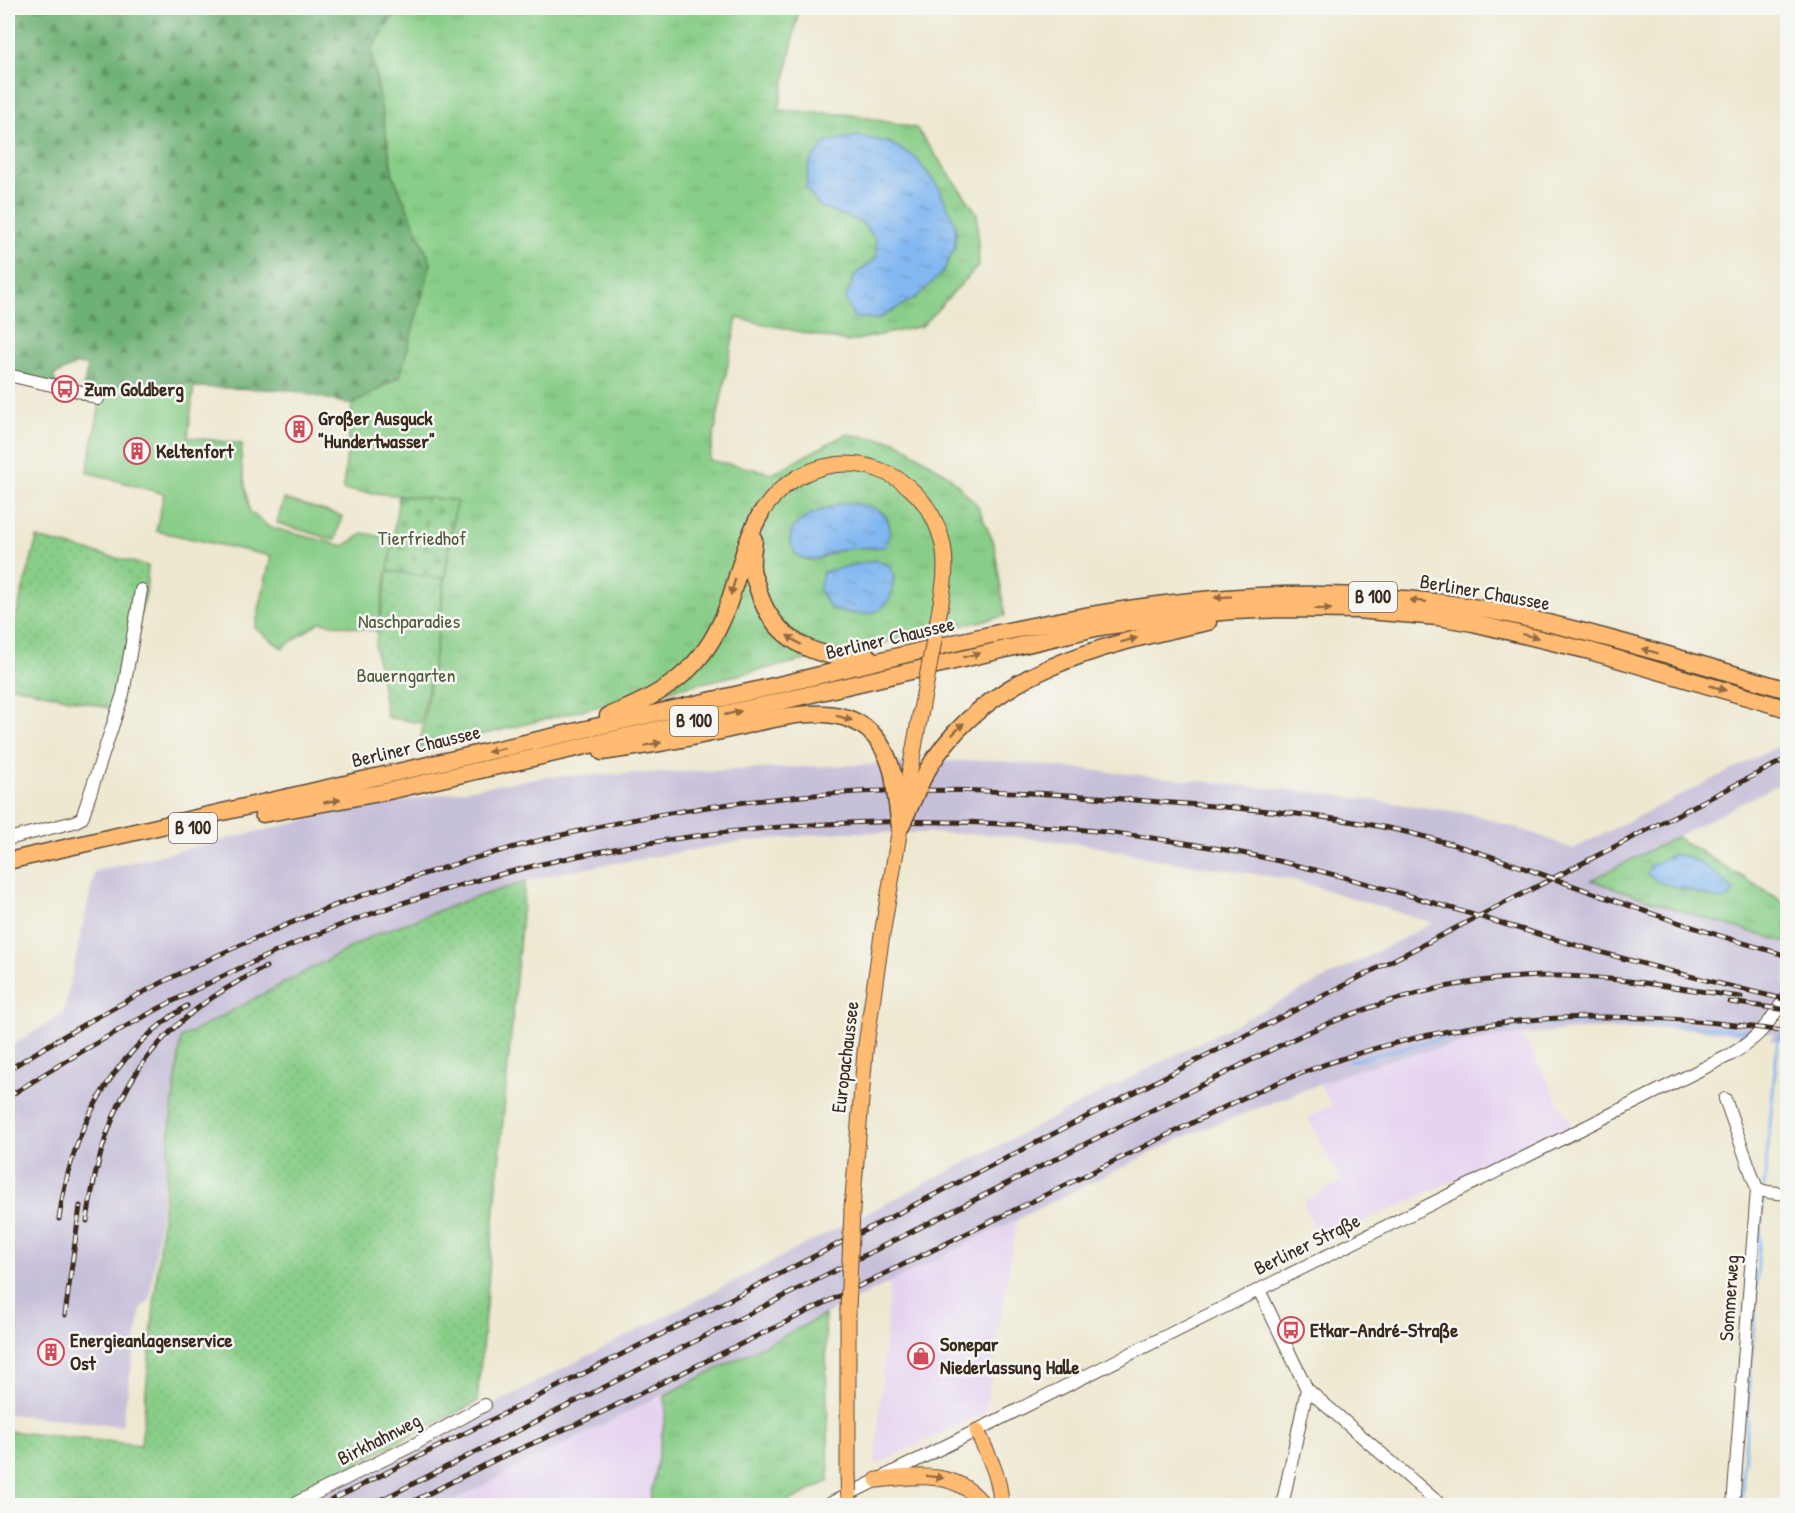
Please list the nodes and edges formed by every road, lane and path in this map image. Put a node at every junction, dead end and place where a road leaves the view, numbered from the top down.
1 (8, 375) edge
2 (98, 399) dead end
3 (761, 513) junction
4 (141, 590) dead end
5 (1265, 610) junction
6 (912, 654) junction
7 (1788, 690) edge
8 (1788, 709) edge
9 (553, 737) junction
10 (533, 758) junction
11 (909, 775) junction
12 (900, 828) junction
13 (8, 839) edge
14 (8, 861) edge
15 (8, 870) edge
16 (1788, 994) edge
17 (1725, 1099) dead end
18 (1762, 1191) junction
19 (1788, 1194) edge
20 (1259, 1290) junction
21 (1306, 1389) junction
22 (485, 1405) dead end
23 (977, 1431) junction
24 (877, 1480) junction
25 (290, 1506) edge
26 (825, 1506) edge
27 (849, 1506) edge
28 (984, 1506) edge
29 (1002, 1506) edge
30 (1282, 1506) edge
31 (1442, 1506) edge
32 (1733, 1506) edge

1 - 2 street
6 -> 3 highway
3 -> 9 highway
3 - 11 main road, bridge
4 - 13 street
5 -> 8 highway, Berliner Chaussee / B 100
10 -> 5 highway, Berliner Chaussee / B 100
11 -> 5 highway
7 -> 6 highway, Berliner Chaussee / B 100
6 - 9 highway, Berliner Chaussee / B 100
9 -> 14 highway, Berliner Chaussee / B 100
10 -> 11 highway
15 -> 10 highway, Berliner Chaussee / B 100
11 - 12 highway, bridge
11 - 12 highway, bridge
12 - 27 main road, Europachaussee, bridge
16 - 20 street, Berliner Straße
17 - 18 street, Sommerweg
18 - 19 street
18 - 32 street, Sommerweg
20 - 21 street
20 - 23 street, Berliner Straße
21 - 30 street
21 - 31 street
22 - 25 street, Birkhahnweg
23 - 24 street, Berliner Straße
23 - 29 main road
24 - 26 street, Berliner Straße
24 -> 28 main road

